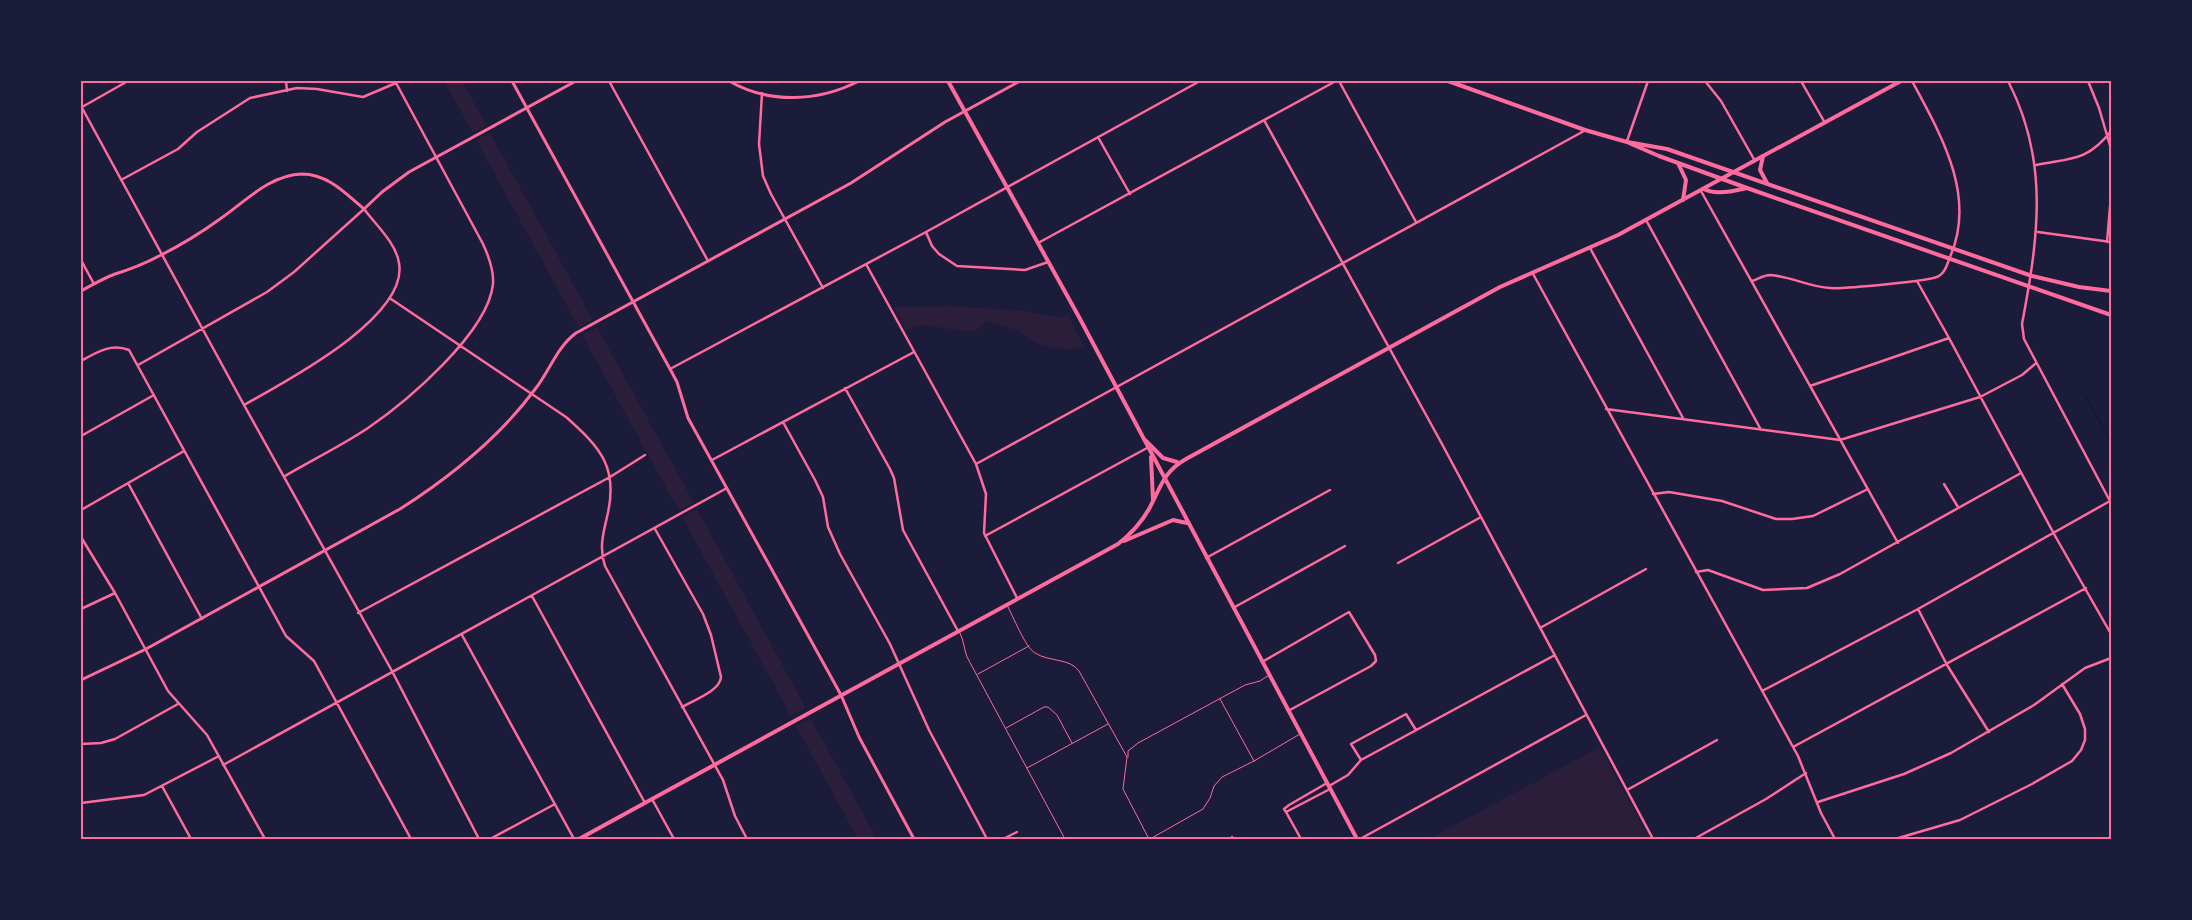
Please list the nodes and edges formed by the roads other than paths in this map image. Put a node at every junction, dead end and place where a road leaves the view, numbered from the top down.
1 (128, 81) edge
2 (286, 81) edge
3 (512, 81) edge
4 (576, 81) edge
5 (609, 81) edge
6 (729, 81) edge
7 (859, 81) edge
8 (948, 81) edge
9 (1020, 81) edge
10 (1200, 81) edge
11 (1338, 81) edge
12 (1448, 81) edge
13 (1648, 81) edge
14 (1705, 81) edge
15 (1801, 81) edge
16 (1901, 81) edge
17 (1912, 81) edge
18 (2008, 81) edge
19 (2088, 81) edge
20 (395, 82) edge
21 (287, 91) junction
22 (762, 94) junction
23 (82, 106) edge
24 (527, 109) junction
25 (964, 111) junction
26 (1264, 120) junction
27 (1825, 123) junction
28 (1585, 130) junction
29 (2111, 131) edge
30 (2108, 135) junction
31 (1098, 137) junction
32 (1627, 142) junction
33 (2111, 149) edge
34 (1763, 156) junction
35 (437, 158) junction
36 (1755, 161) junction
37 (1678, 163) junction
38 (2036, 165) junction
39 (1732, 173) junction
40 (1723, 178) junction
41 (122, 180) junction
42 (1768, 185) junction
43 (1006, 187) junction
44 (1747, 188) junction
45 (1702, 189) junction
46 (1130, 194) junction
47 (2111, 195) edge
48 (1683, 200) junction
49 (364, 209) junction
50 (1844, 211) junction
51 (785, 219) junction
52 (1646, 220) junction
53 (1841, 220) junction
54 (1416, 222) junction
55 (926, 232) junction
56 (2037, 232) junction
57 (2106, 242) junction
58 (2111, 242) edge
59 (1038, 243) junction
60 (1590, 248) junction
61 (1954, 248) junction
62 (162, 255) junction
63 (1950, 257) junction
64 (81, 260) edge
65 (708, 261) junction
66 (1048, 262) junction
67 (1342, 263) junction
68 (866, 264) junction
69 (1532, 272) junction
70 (2032, 276) junction
71 (1917, 281) junction
72 (1752, 282) junction
73 (94, 284) junction
74 (2030, 285) junction
75 (823, 288) junction
76 (81, 291) edge
77 (2111, 291) edge
78 (391, 299) junction
79 (633, 302) junction
80 (2111, 314) edge
81 (202, 328) junction
82 (1950, 338) junction
83 (460, 346) junction
84 (1388, 348) junction
85 (914, 352) junction
86 (81, 361) edge
87 (2035, 364) junction
88 (138, 365) junction
89 (670, 369) junction
90 (1810, 386) junction
91 (1115, 387) junction
92 (845, 388) junction
93 (532, 394) junction
94 (154, 395) junction
95 (1980, 397) junction
96 (244, 405) junction
97 (1606, 409) junction
98 (1683, 418) junction
99 (783, 422) junction
100 (1760, 428) junction
101 (81, 436) edge
102 (1141, 436) junction
103 (1840, 440) junction
104 (1147, 448) junction
105 (184, 451) junction
106 (645, 455) dead end
107 (1151, 455) junction
108 (712, 460) junction
109 (1180, 462) junction
110 (976, 464) junction
111 (2021, 473) junction
112 (285, 476) junction
113 (610, 477) junction
114 (1163, 478) junction
115 (128, 483) junction
116 (1944, 484) dead end
117 (727, 488) junction
118 (1868, 489) junction
119 (1330, 490) dead end
120 (1653, 494) junction
121 (1153, 500) junction
122 (2110, 502) edge
123 (1958, 508) junction
124 (81, 510) edge
125 (1481, 517) junction
126 (1188, 523) junction
127 (654, 529) junction
128 (2054, 534) junction
129 (985, 536) junction
130 (81, 537) edge
131 (1898, 543) junction
132 (1118, 544) junction
133 (1345, 546) dead end
134 (324, 551) junction
135 (602, 557) junction
136 (1206, 558) junction
137 (1398, 563) dead end
138 (1646, 569) dead end
139 (1696, 572) junction
140 (259, 587) junction
141 (2086, 588) junction
142 (115, 593) junction
143 (532, 596) junction
144 (1017, 598) junction
145 (1007, 604) junction
146 (1233, 608) junction
147 (81, 609) edge
148 (1918, 609) junction
149 (358, 613) junction
150 (202, 619) junction
151 (1540, 628) junction
152 (958, 631) junction
153 (2111, 634) edge
154 (462, 635) junction
155 (1029, 646) junction
156 (146, 649) junction
157 (1555, 655) junction
158 (2111, 658) edge
159 (899, 662) junction
160 (1262, 662) junction
161 (1947, 664) junction
162 (392, 671) junction
163 (977, 675) junction
164 (1269, 675) junction
165 (81, 680) edge
166 (2062, 684) junction
167 (1762, 691) junction
168 (842, 695) junction
169 (1220, 698) junction
170 (335, 702) junction
171 (178, 704) junction
172 (682, 707) junction
173 (1288, 711) junction
174 (1586, 715) junction
175 (1109, 724) junction
176 (1006, 728) junction
177 (1416, 730) junction
178 (1989, 732) junction
179 (1300, 733) junction
180 (1717, 740) dead end
181 (81, 744) edge
182 (1072, 744) junction
183 (1793, 747) junction
184 (219, 756) junction
185 (1128, 758) junction
186 (1361, 760) junction
187 (1254, 761) junction
188 (224, 765) junction
189 (715, 765) junction
190 (1027, 768) junction
191 (1806, 774) junction
192 (162, 786) junction
193 (1329, 786) junction
194 (1627, 790) junction
195 (652, 799) junction
196 (1818, 802) junction
197 (81, 803) edge
198 (645, 803) junction
199 (555, 804) junction
200 (1286, 812) junction
201 (1017, 832) dead end
202 (191, 839) edge
203 (265, 839) edge
204 (411, 839) edge
205 (479, 839) edge
206 (490, 839) edge
207 (574, 839) edge
208 (579, 839) edge
209 (674, 839) edge
210 (747, 839) edge
211 (914, 839) edge
212 (987, 839) edge
213 (1003, 839) edge
214 (1065, 839) edge
215 (1149, 839) edge
216 (1301, 839) edge
217 (1359, 839) edge
218 (1653, 839) edge
219 (1694, 839) edge
220 (1835, 839) edge
221 (1895, 839) edge

1 - 23 street
2 - 21 street
3 - 24 street
4 - 24 street
5 - 65 street
6 - 22 street
7 - 22 street
8 - 25 main road
9 - 25 street
10 - 31 street
11 - 26 street
11 - 54 street
12 - 28 main road
13 - 32 street
14 - 36 street
15 - 27 street
16 - 27 main road
17 - 61 street
18 - 38 street
19 - 30 street
20 - 21 street
20 - 35 street
21 - 41 street
22 - 51 street
23 - 41 street
24 - 35 street
24 - 79 street
25 - 43 main road
25 - 51 street
26 - 46 street
26 - 67 street
27 - 34 main road
28 - 32 main road
28 - 54 street
29 - 30 street
30 - 33 street
30 - 38 street
31 - 43 street
31 - 46 street
32 - 37 main road
32 - 39 main road
34 - 36 main road
34 - 42 main road
35 - 49 street
35 - 83 street
36 - 39 main road
37 - 40 main road
37 - 48 main road
38 - 56 street
39 - 40 main road
39 - 42 main road
40 - 44 main road
40 - 45 main road
41 - 62 street
42 - 50 main road
43 - 55 street
43 - 59 main road
44 - 45 main road
44 - 53 main road
45 - 48 main road
45 - 72 street
46 - 59 street
47 - 57 street
48 - 52 main road
49 - 62 street
49 - 78 street
49 - 81 street
50 - 53 main road
50 - 61 main road
51 - 65 street
51 - 75 street
52 - 60 main road
52 - 100 street
53 - 63 main road
54 - 67 street
55 - 66 street
55 - 68 street
56 - 57 street
56 - 70 street
57 - 58 street
59 - 66 main road
60 - 69 main road
60 - 98 street
61 - 63 street
61 - 70 main road
62 - 73 street
62 - 81 street
63 - 71 street
63 - 74 main road
64 - 73 street
65 - 79 street
66 - 91 main road
67 - 84 street
67 - 91 street
68 - 75 street
68 - 85 street
69 - 84 main road
69 - 97 street
70 - 74 street
70 - 77 main road
71 - 72 street
71 - 82 street
72 - 90 street
73 - 76 street
74 - 80 main road
74 - 87 street
75 - 89 street
78 - 83 street
78 - 96 street
79 - 89 street
79 - 93 street
81 - 88 street
81 - 96 street
82 - 90 street
82 - 95 street
83 - 93 street
83 - 112 street
84 - 109 main road
84 - 125 street
85 - 92 street
85 - 110 street
86 - 88 street
87 - 95 street
87 - 122 street
88 - 94 street
89 - 108 street
90 - 103 street
91 - 102 main road
91 - 110 street
92 - 99 street
92 - 152 street
93 - 113 street
93 - 134 street
94 - 101 street
94 - 105 street
95 - 103 street
95 - 111 street
96 - 112 street
97 - 98 street
97 - 120 street
98 - 100 street
99 - 108 street
99 - 159 street
100 - 103 street
102 - 104 main road
102 - 109 main road
103 - 118 street
104 - 107 main road
104 - 129 street
105 - 115 street
105 - 140 street
106 - 113 street
107 - 114 main road
107 - 121 main road
108 - 117 street
109 - 114 main road
110 - 129 street
111 - 123 street
111 - 128 street
112 - 134 street
113 - 135 street
113 - 149 street
114 - 121 main road
114 - 126 main road
115 - 124 street
115 - 150 street
116 - 123 street
117 - 127 street
117 - 168 street
118 - 120 street
118 - 131 street
119 - 136 street
120 - 139 street
121 - 132 main road
122 - 128 street
123 - 131 street
125 - 137 street
125 - 151 street
126 - 132 main road
126 - 136 main road
127 - 135 street
127 - 172 street
128 - 141 street
128 - 148 street
129 - 144 street
130 - 142 street
131 - 139 street
132 - 144 main road
133 - 146 street
134 - 140 street
134 - 149 street
135 - 143 street
135 - 172 street
136 - 146 main road
138 - 151 street
139 - 167 street
140 - 150 street
140 - 170 street
141 - 153 street
141 - 161 street
142 - 147 street
142 - 156 street
143 - 154 street
143 - 198 street
144 - 145 main road
145 - 152 main road
145 - 155 lane
146 - 160 main road
148 - 161 street
148 - 167 street
149 - 162 street
150 - 156 street
151 - 157 street
152 - 159 main road
152 - 163 lane
154 - 162 street
154 - 199 street
155 - 163 lane
155 - 175 lane
156 - 165 street
156 - 171 street
157 - 174 street
157 - 177 street
158 - 166 street
159 - 168 main road
159 - 212 street
160 - 164 main road
160 - 173 street
161 - 178 street
161 - 183 street
162 - 170 street
162 - 205 street
163 - 176 lane
164 - 169 lane
164 - 173 main road
166 - 178 street
166 - 221 street
167 - 183 street
168 - 189 main road
168 - 211 street
169 - 185 lane
169 - 187 lane
170 - 188 street
170 - 204 street
171 - 181 street
171 - 184 street
172 - 189 street
173 - 179 main road
174 - 194 street
174 - 217 street
175 - 182 lane
175 - 185 lane
176 - 182 lane
176 - 190 lane
177 - 186 street
177 - 186 street
178 - 196 street
179 - 187 lane
179 - 193 main road
180 - 194 street
182 - 190 lane
183 - 191 street
184 - 188 street
184 - 192 street
185 - 215 lane
186 - 193 street
187 - 215 lane
188 - 203 street
189 - 195 main road
189 - 210 street
190 - 214 lane
191 - 196 street
191 - 219 street
192 - 197 street
192 - 202 street
193 - 200 street
193 - 200 street
193 - 217 main road
194 - 218 street
195 - 198 main road
195 - 209 street
196 - 220 street
198 - 208 main road
199 - 206 street
199 - 207 street
200 - 216 street
201 - 213 street

